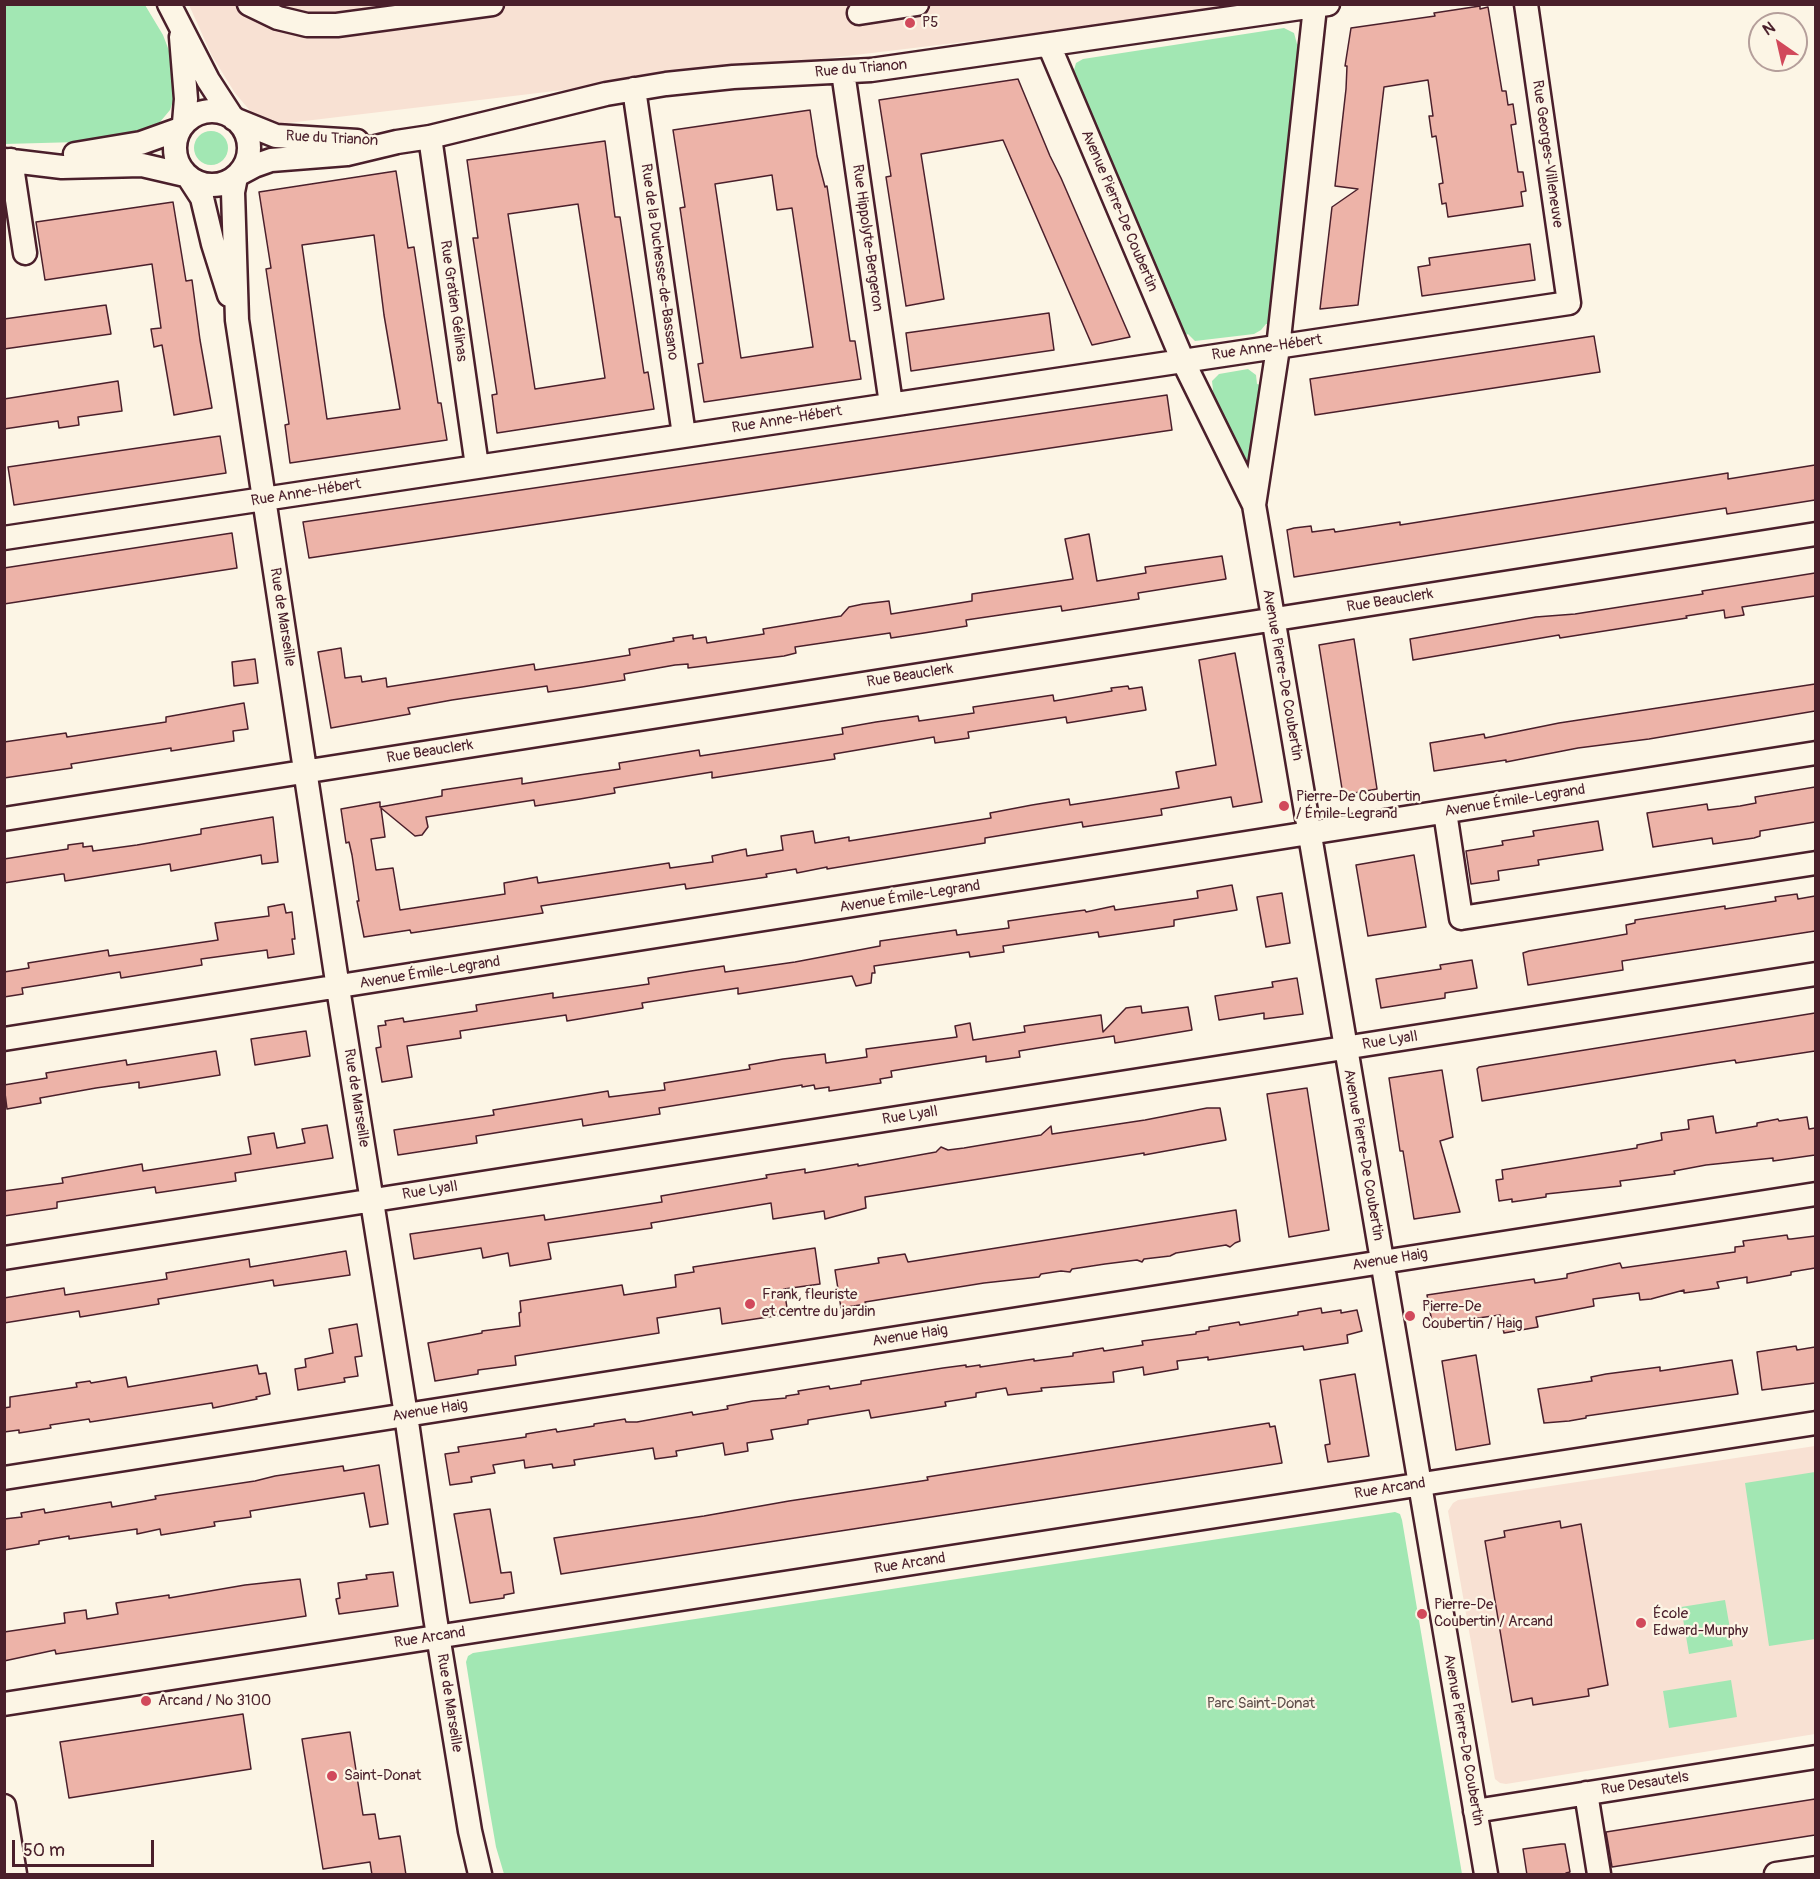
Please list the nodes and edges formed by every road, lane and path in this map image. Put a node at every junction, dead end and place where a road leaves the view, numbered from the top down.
1 (249, 4) edge
2 (492, 4) edge
3 (917, 4) edge
4 (1526, 4) edge
5 (1321, 6) edge
6 (859, 13) dead end
7 (175, 14) edge
8 (1050, 45) junction
9 (843, 72) junction
10 (634, 89) junction
11 (233, 118) junction
12 (182, 126) junction
13 (430, 137) junction
14 (397, 142) junction
15 (13, 160) edge
16 (237, 175) junction
17 (187, 176) junction
18 (25, 253) dead end
19 (1569, 303) joint
20 (237, 320) junction
21 (1278, 348) junction
22 (1183, 361) junction
23 (891, 404) junction
24 (684, 435) junction
25 (477, 465) junction
26 (265, 499) junction
27 (1254, 506) junction
28 (1815, 534) edge
29 (4, 538) edge
30 (1272, 619) junction
31 (1815, 753) edge
32 (306, 772) junction
33 (1445, 812) junction
34 (4, 819) edge
35 (1310, 833) junction
36 (1815, 863) edge
37 (1815, 974) edge
38 (338, 988) junction
39 (4, 1039) edge
40 (1345, 1048) junction
41 (1815, 1194) edge
42 (372, 1200) junction
43 (4, 1258) edge
44 (1382, 1262) junction
45 (406, 1415) junction
46 (1815, 1423) edge
47 (4, 1478) edge
48 (1419, 1485) junction
49 (438, 1637) junction
50 (4, 1704) edge
51 (1815, 1757) edge
52 (1586, 1793) junction
53 (4, 1806) edge
54 (1475, 1811) junction
55 (1815, 1868) edge
56 (15, 1875) edge
57 (480, 1875) edge
58 (1486, 1875) edge
59 (1599, 1875) edge
60 (1776, 1875) edge

1 - 2 street
3 - 6 street
4 - 19 street, Rue Georges-Villeneuve
5 - 8 street, Rue du Trianon
5 - 21 street, Avenue Pierre-De Coubertin
7 - 11 street
7 - 12 street
8 - 9 street, Rue du Trianon
8 - 22 street, Avenue Pierre-De Coubertin
9 - 10 street, Rue du Trianon
9 - 23 street, Rue Hippolyte-Bergeron
10 - 13 street, Rue du Trianon
10 - 24 street, Rue de la Duchesse-de-Bassano
11 - 12 street
11 - 14 street, Rue du Trianon
11 - 16 street
12 - 15 street
12 - 17 street
13 - 14 street, Rue du Trianon
13 - 25 street, Rue Gratien Gélinas
14 - 16 street, Rue du Trianon
15 - 17 street
15 - 18 street
16 - 17 street
16 - 20 street, Rue de Marseille
17 - 20 street, Rue de Marseille
19 - 21 street, Rue Anne-Hébert
20 - 26 street, Rue de Marseille
21 - 22 street, Rue Anne-Hébert
21 - 27 street, Avenue Pierre-De Coubertin
22 - 23 street, Rue Anne-Hébert
22 - 27 street, Avenue Pierre-De Coubertin
23 - 24 street, Rue Anne-Hébert
24 - 25 street, Rue Anne-Hébert
25 - 26 street, Rue Anne-Hébert
26 - 29 street, Rue Anne-Hébert
26 - 32 street, Rue de Marseille
27 - 30 street, Avenue Pierre-De Coubertin
28 - 30 street, Rue Beauclerk
30 - 32 street, Rue Beauclerk
30 - 35 street, Avenue Pierre-De Coubertin
31 - 33 street, Avenue Émile-Legrand
32 - 34 street, Rue Beauclerk
32 - 38 street, Rue de Marseille
33 - 35 street, Avenue Émile-Legrand
33 - 36 street
35 - 38 street, Avenue Émile-Legrand
35 - 40 street, Avenue Pierre-De Coubertin
37 - 40 street, Rue Lyall
38 - 39 street, Avenue Émile-Legrand
38 - 42 street, Rue de Marseille
40 - 42 street, Rue Lyall
40 - 44 street, Avenue Pierre-De Coubertin
41 - 44 street, Avenue Haig
42 - 43 street, Rue Lyall
42 - 45 street, Rue de Marseille
44 - 45 street, Avenue Haig
44 - 48 street, Avenue Pierre-De Coubertin
45 - 47 street, Avenue Haig
45 - 49 street, Rue de Marseille
46 - 48 street, Rue Arcand
48 - 49 street, Rue Arcand
48 - 54 street, Avenue Pierre-De Coubertin
49 - 50 street, Rue Arcand
49 - 57 street, Rue de Marseille
51 - 52 street, Rue Desautels
52 - 54 street, Rue Desautels
52 - 59 street
53 - 56 street
54 - 58 street, Avenue Pierre-De Coubertin
55 - 60 street

